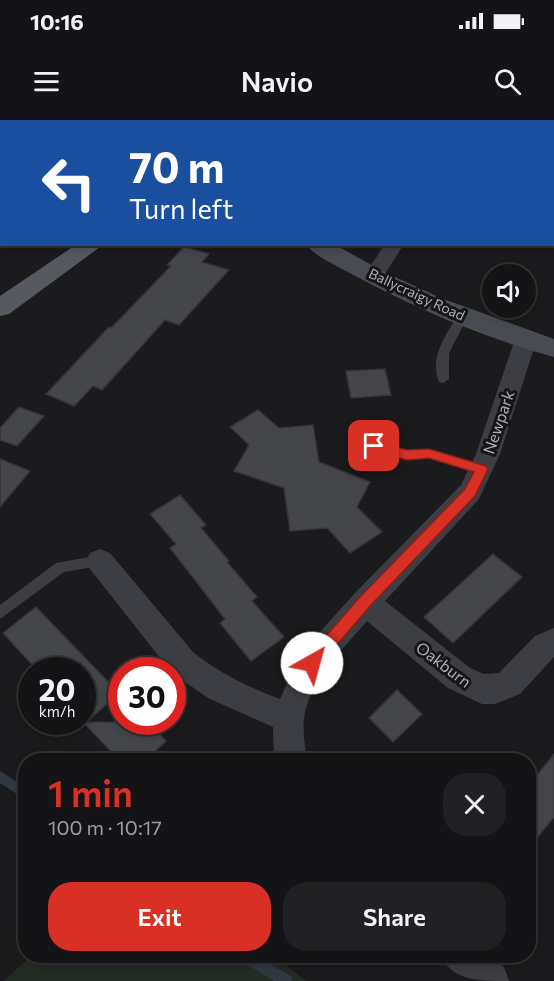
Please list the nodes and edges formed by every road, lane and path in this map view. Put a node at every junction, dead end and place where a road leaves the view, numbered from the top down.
1 (90, 246) edge
2 (321, 246) edge
3 (394, 246) edge
4 (374, 276) junction
5 (0, 308) edge
6 (463, 316) junction
7 (526, 339) junction
8 (554, 348) edge
9 (443, 379) dead end
10 (357, 441) dead end
11 (481, 469) junction
12 (100, 561) joint
13 (365, 602) junction
14 (0, 613) edge
15 (554, 642) edge
16 (288, 718) junction
17 (290, 753) edge
18 (468, 963) edge
19 (490, 981) edge

1 - 5 main road
2 - 4 main road, Ballycraigy Road
3 - 4 street
4 - 6 main road, Ballycraigy Road
6 - 7 main road, Ballycraigy Road
6 - 9 lane
7 - 8 main road, Ballycraigy Road
7 - 11 street, Newpark
10 - 11 lane
11 - 13 street, Newpark
12 - 14 lane
12 - 16 street
13 - 15 street, Oakburn
13 - 16 street, Newpark
16 - 17 street, Newpark
18 - 19 street

